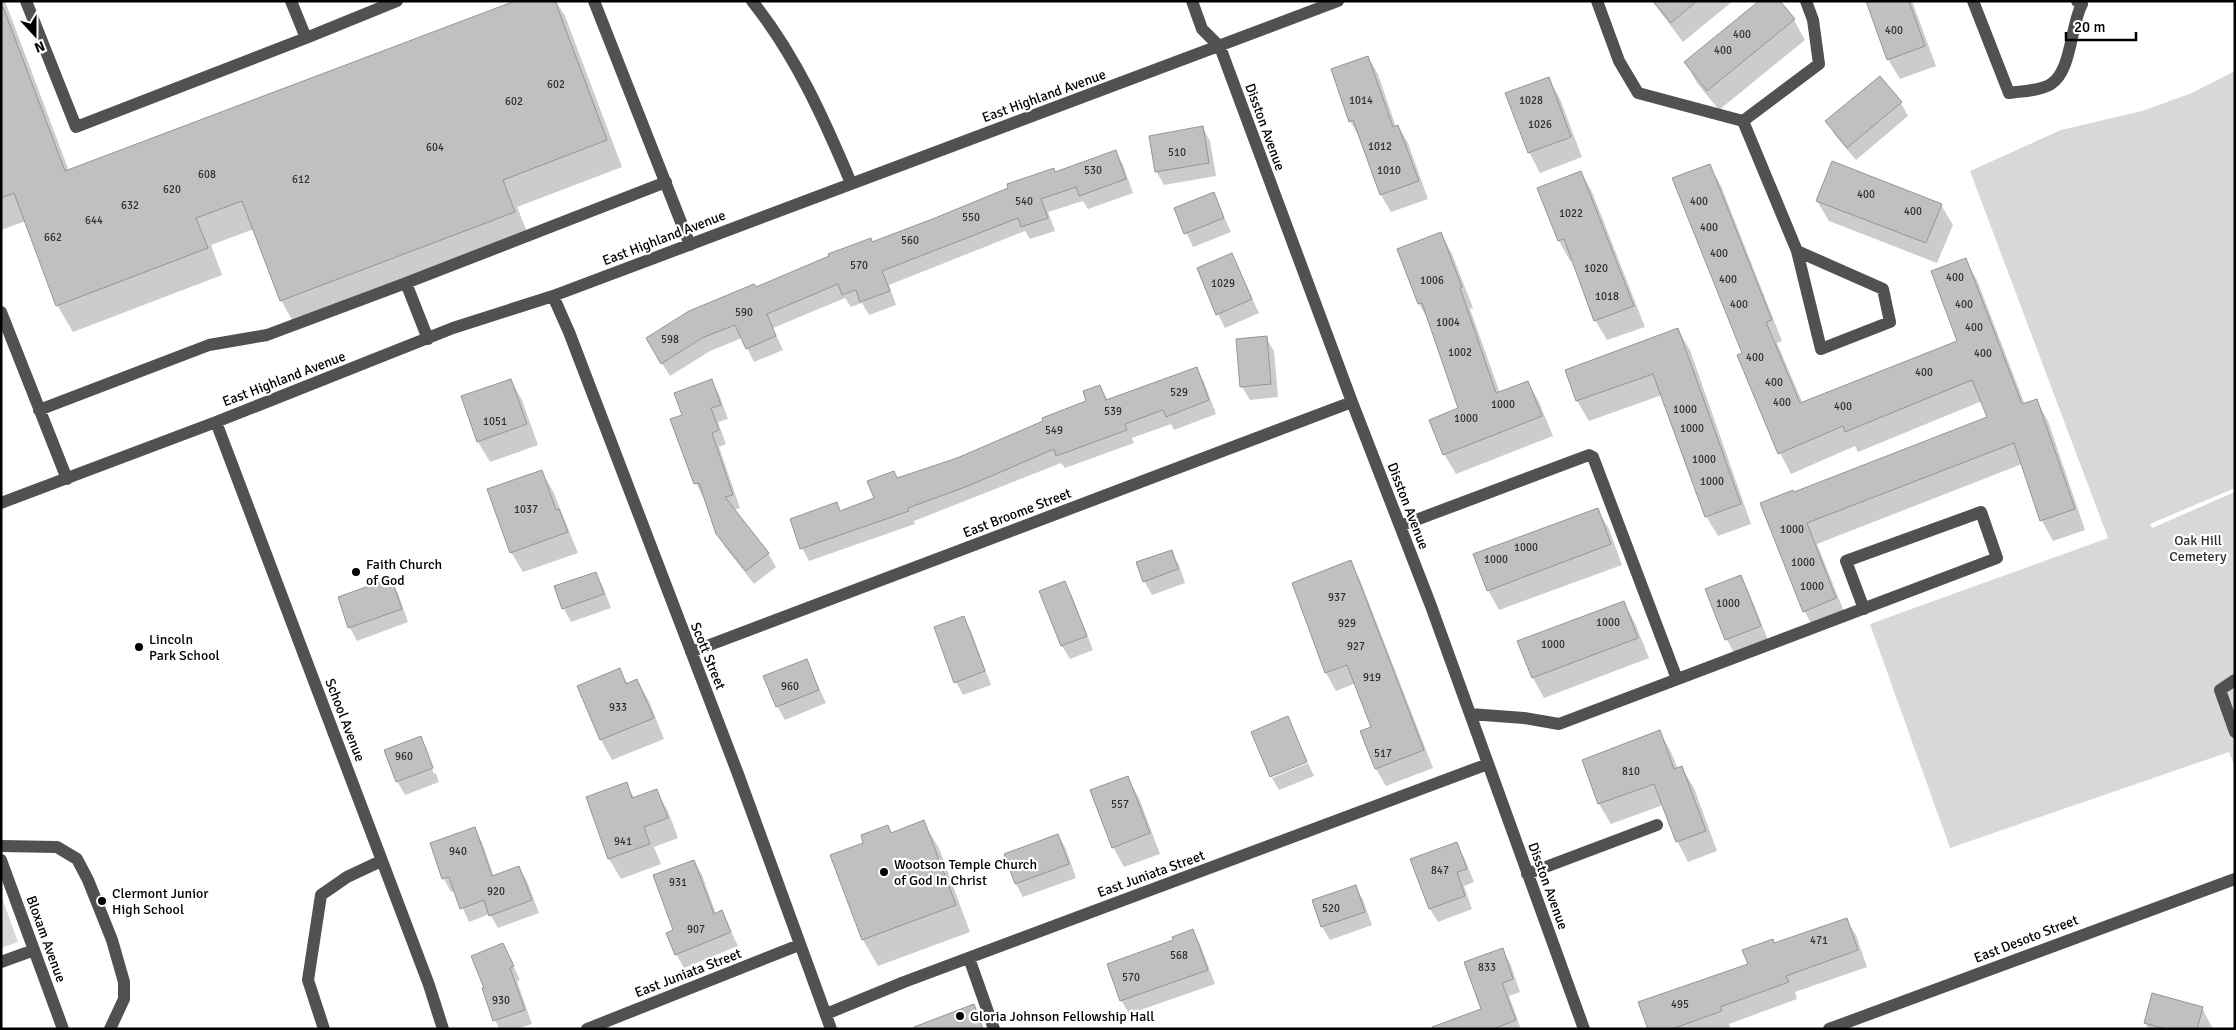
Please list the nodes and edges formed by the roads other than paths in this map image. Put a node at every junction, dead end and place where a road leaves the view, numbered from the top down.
1 (26, 1) edge
2 (291, 1) edge
3 (397, 1) edge
4 (594, 1) edge
5 (752, 1) edge
6 (1192, 1) edge
7 (1338, 1) edge
8 (1596, 1) edge
9 (1806, 1) edge
10 (1973, 1) edge
11 (2082, 2) edge
12 (306, 38) junction
13 (1220, 47) junction
14 (1743, 121) junction
15 (666, 182) junction
16 (851, 183) junction
17 (690, 244) junction
18 (1797, 251) junction
19 (406, 283) junction
20 (553, 296) junction
21 (1, 312) edge
22 (428, 339) junction
23 (1352, 402) junction
24 (39, 410) junction
25 (216, 422) junction
26 (67, 479) junction
27 (1, 504) edge
28 (1400, 526) junction
29 (1864, 608) junction
30 (691, 652) junction
31 (1677, 679) junction
32 (2235, 680) edge
33 (1470, 714) junction
34 (2235, 732) edge
35 (1488, 764) junction
36 (1657, 824) dead end
37 (1, 846) edge
38 (1, 860) edge
39 (382, 861) junction
40 (1527, 874) junction
41 (2235, 878) edge
42 (800, 945) junction
43 (34, 950) junction
44 (969, 958) junction
45 (1, 962) edge
46 (826, 1014) junction
47 (63, 1029) edge
48 (110, 1029) edge
49 (324, 1029) edge
50 (443, 1029) edge
51 (587, 1029) edge
52 (831, 1029) edge
53 (994, 1029) edge
54 (1584, 1029) edge
55 (1829, 1029) edge

1 - 12 street
2 - 12 street
3 - 12 street
4 - 15 street
5 - 16 street
6 - 13 street, Disston Avenue
7 - 13 street, East Highland Avenue
8 - 14 street
9 - 14 street
10 - 11 street
13 - 16 street, East Highland Avenue
13 - 23 street, Disston Avenue
14 - 18 street
15 - 17 street
15 - 19 street
16 - 17 street, East Highland Avenue
17 - 20 street, East Highland Avenue
18 - 18 street
19 - 22 street
19 - 24 street
20 - 22 street, East Highland Avenue
20 - 30 street, Scott Street
21 - 24 street
22 - 25 street, East Highland Avenue
23 - 28 street, Disston Avenue
23 - 30 street, East Broome Street
24 - 26 street
25 - 26 street, East Highland Avenue
25 - 39 street, School Avenue
26 - 27 street, East Highland Avenue
28 - 31 street
28 - 33 street, Disston Avenue
29 - 29 street
29 - 31 street
30 - 42 street, Scott Street
31 - 33 street
32 - 34 street
33 - 35 street, Disston Avenue
35 - 40 street, Disston Avenue
35 - 44 street, East Juniata Street
36 - 40 street
37 - 48 street
38 - 43 street, Bloxam Avenue
39 - 49 street
39 - 50 street, School Avenue
40 - 54 street, Disston Avenue
41 - 55 street, East Desoto Street
42 - 46 street, Scott Street
42 - 51 street, East Juniata Street
43 - 45 street
43 - 47 street, Bloxam Avenue
44 - 46 street, East Juniata Street
44 - 53 street
46 - 52 street, Scott Street

